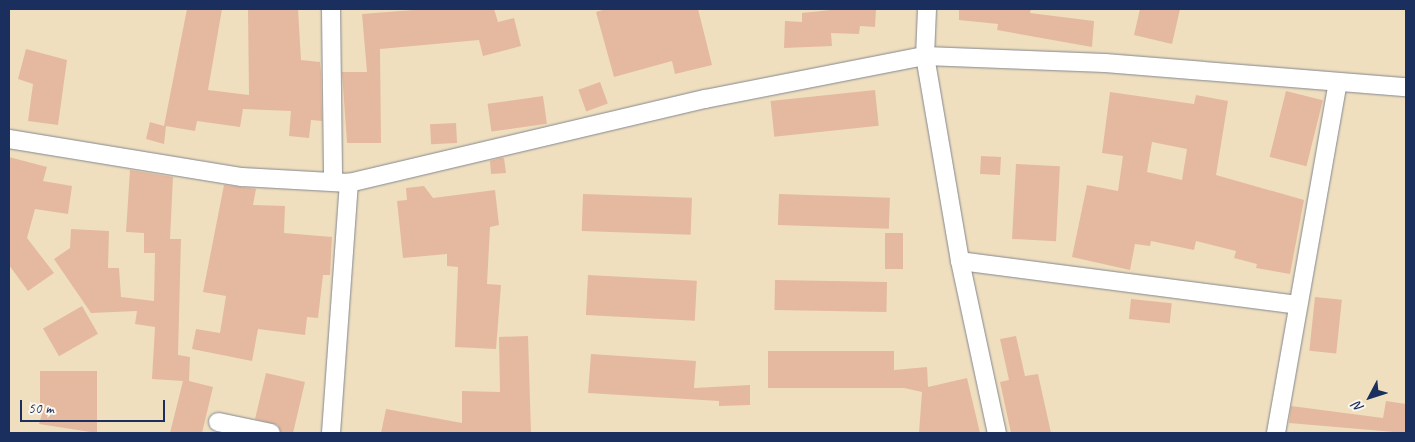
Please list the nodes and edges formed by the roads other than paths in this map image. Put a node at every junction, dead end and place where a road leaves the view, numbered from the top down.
1 (331, 9) edge
2 (927, 9) edge
3 (925, 56) junction
4 (1338, 82) junction
5 (1406, 87) edge
6 (9, 138) edge
7 (341, 182) junction
8 (960, 260) junction
9 (1298, 305) junction
10 (218, 422) dead end
11 (271, 433) edge
12 (331, 433) edge
13 (997, 433) edge
14 (1276, 433) edge

1 - 7 street
2 - 3 street
3 - 4 street
3 - 7 street
3 - 8 street
4 - 5 street
4 - 9 street
6 - 7 street
7 - 12 street
8 - 9 street
8 - 13 street
9 - 14 street
10 - 11 street

